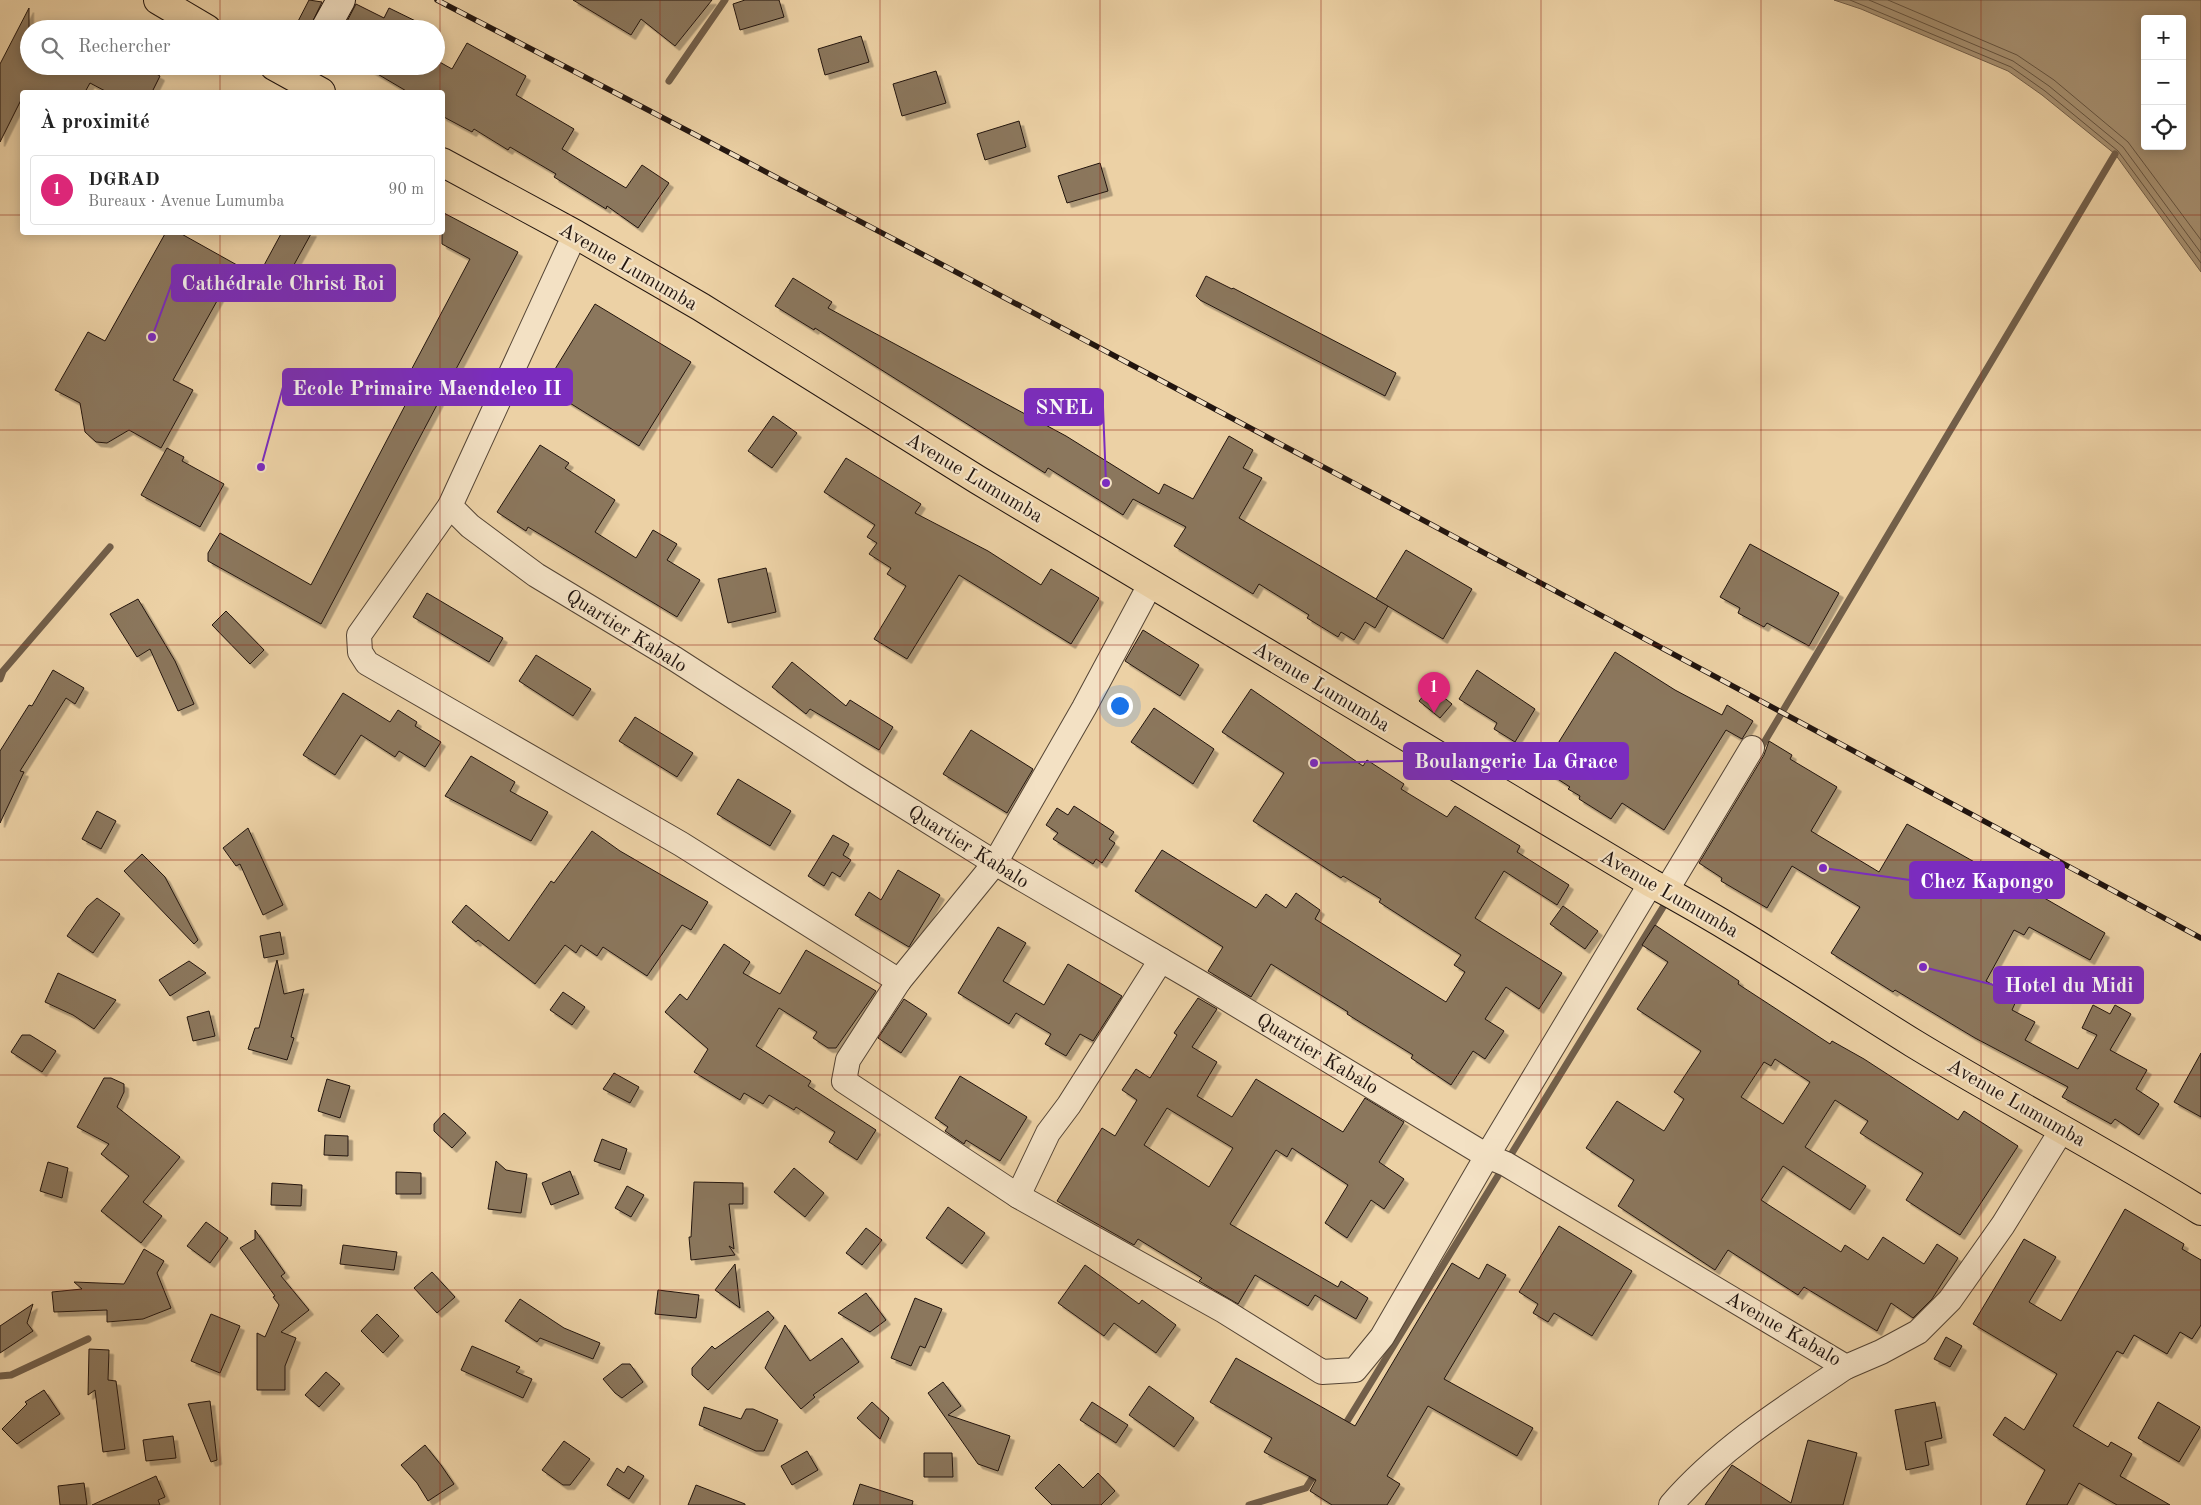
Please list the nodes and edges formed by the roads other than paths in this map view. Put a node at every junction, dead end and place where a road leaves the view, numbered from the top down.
1 (158, 0) edge
2 (341, 0) edge
3 (192, 20) edge
4 (330, 20) edge
5 (298, 75) edge
6 (318, 90) edge
7 (445, 164) edge
8 (575, 234) junction
9 (450, 506) junction
10 (1151, 583) junction
11 (1752, 748) dead end
12 (995, 863) junction
13 (1658, 887) junction
14 (1160, 960) junction
15 (899, 981) junction
16 (2063, 1128) junction
17 (1487, 1156) junction
18 (1018, 1196) junction
19 (2201, 1211) edge
20 (1846, 1367) junction
21 (1671, 1505) edge

1 - 3 highway
2 - 4 street
5 - 6 highway
7 - 8 highway, Avenue Lumumba
8 - 9 street
8 - 10 highway, Avenue Lumumba
9 - 12 street, Quartier Kabalo
9 - 15 street
10 - 12 street
10 - 13 highway, Avenue Lumumba
11 - 13 street
12 - 14 street, Quartier Kabalo
12 - 15 street
13 - 16 highway, Avenue Lumumba
13 - 17 street
14 - 17 street, Quartier Kabalo
14 - 18 street
15 - 18 street
16 - 19 highway, Avenue Lumumba
16 - 20 street, Avenue Kabalo
17 - 18 street
17 - 20 street, Avenue Kabalo
20 - 21 street

